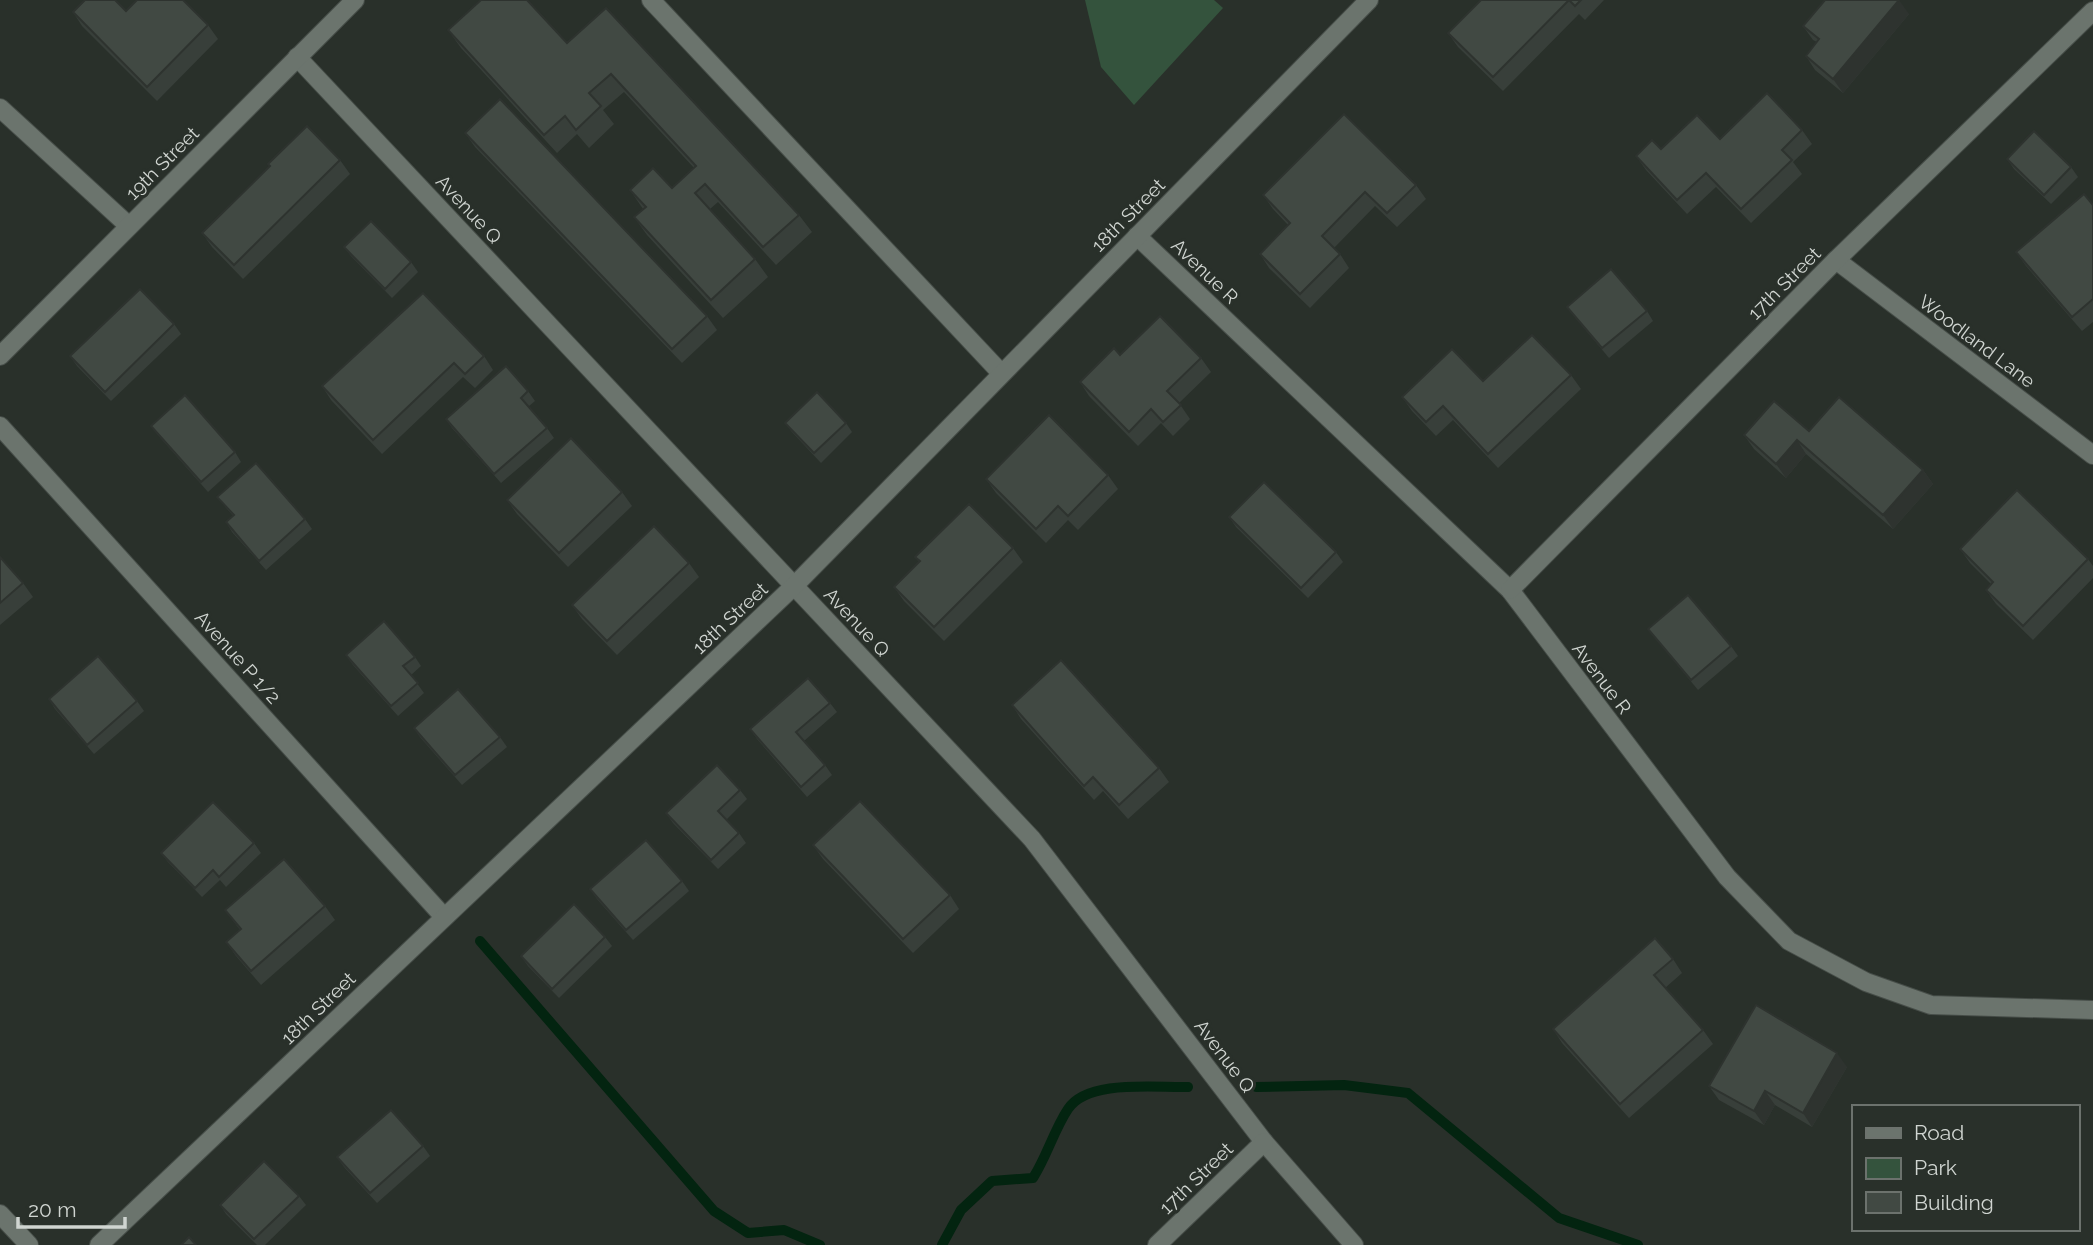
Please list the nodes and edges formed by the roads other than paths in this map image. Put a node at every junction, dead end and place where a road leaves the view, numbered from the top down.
1 (355, 0) edge
2 (650, 0) edge
3 (1369, 0) edge
4 (2093, 11) edge
5 (297, 57) junction
6 (0, 108) edge
7 (129, 226) junction
8 (1137, 236) junction
9 (1836, 260) junction
10 (0, 356) edge
11 (1001, 373) junction
12 (0, 426) edge
13 (2093, 455) edge
14 (794, 586) junction
15 (1510, 590) junction
16 (444, 917) junction
17 (2093, 1010) edge
18 (1264, 1142) junction
19 (0, 1214) edge
20 (29, 1245) edge
21 (99, 1245) edge
22 (1157, 1245) edge
23 (1354, 1245) edge

1 - 5 street, 19th Street
2 - 11 street
3 - 8 street, 18th Street
4 - 9 street, 17th Street
5 - 7 street, 19th Street
5 - 14 street, Avenue Q
6 - 7 street
7 - 10 street, 19th Street
8 - 11 street, 18th Street
8 - 15 street, Avenue R
9 - 13 street, Woodland Lane
9 - 15 street, 17th Street
11 - 14 street, 18th Street
12 - 16 street, Avenue P 1/2
14 - 16 street, 18th Street
14 - 18 street, Avenue Q
15 - 17 street, Avenue R
16 - 21 street, 18th Street
18 - 22 street, 17th Street
18 - 23 street, Avenue Q
19 - 20 street

